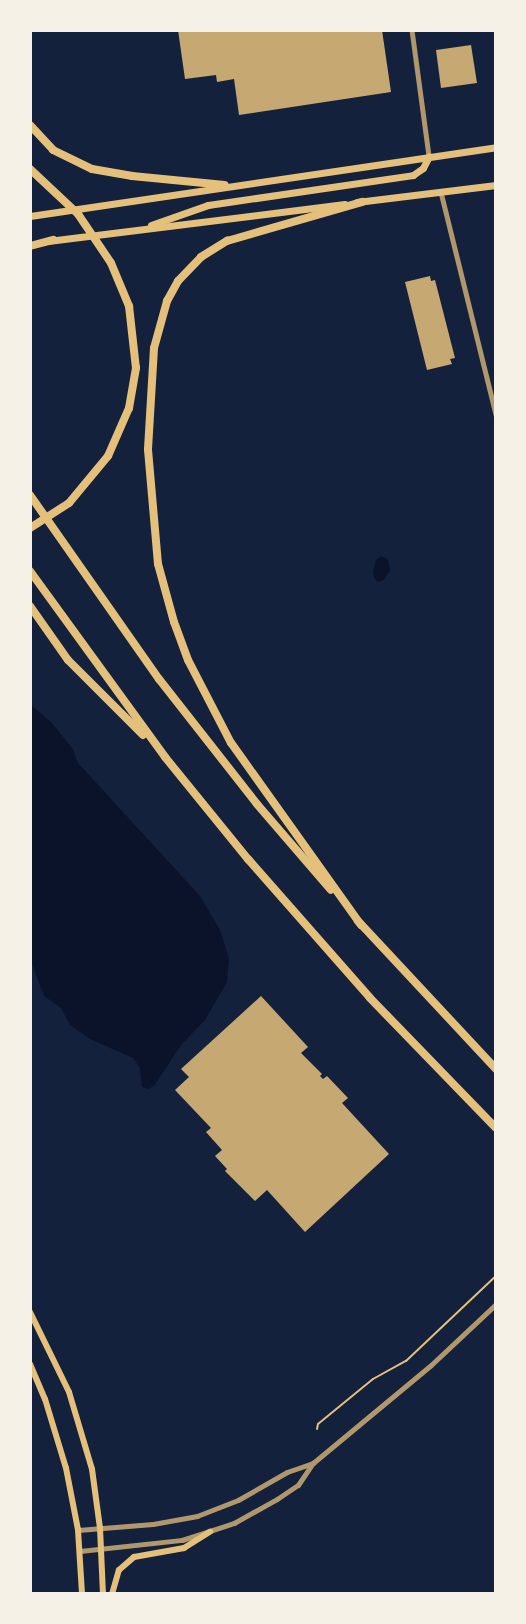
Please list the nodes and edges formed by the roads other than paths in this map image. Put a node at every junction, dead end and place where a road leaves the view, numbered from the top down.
1 (412, 30) edge
2 (30, 125) edge
3 (496, 147) edge
4 (429, 156) junction
5 (30, 169) edge
6 (225, 185) junction
7 (496, 186) edge
8 (441, 192) junction
9 (362, 202) junction
10 (30, 216) edge
11 (134, 231) junction
12 (53, 240) joint
13 (30, 245) edge
14 (496, 415) edge
15 (30, 495) edge
16 (30, 528) edge
17 (30, 571) edge
18 (30, 606) edge
19 (165, 757) junction
20 (361, 925) junction
21 (496, 1069) edge
22 (496, 1128) edge
23 (496, 1304) edge
24 (30, 1312) edge
25 (30, 1364) edge
26 (313, 1462) junction
27 (100, 1528) junction
28 (78, 1530) junction
29 (210, 1532) junction
30 (102, 1549) junction
31 (80, 1550) junction
32 (82, 1594) edge
33 (103, 1594) edge
34 (112, 1594) edge

1 - 4 street
2 - 6 highway
3 - 4 main road
4 - 6 main road
4 - 11 main road
5 - 16 highway
6 - 10 main road
7 - 8 main road
8 - 9 main road
8 - 14 street
9 - 11 main road
9 - 20 highway
11 - 12 main road
12 - 13 highway
15 - 20 highway
17 - 19 highway
18 - 19 highway
19 - 22 highway
20 - 21 highway
23 - 26 street
24 - 27 main road
25 - 28 main road
26 - 27 street
26 - 29 street
27 - 28 street
27 - 30 main road
28 - 31 main road
29 - 30 street
29 - 34 main road
30 - 31 street
30 - 33 main road
31 - 32 main road

